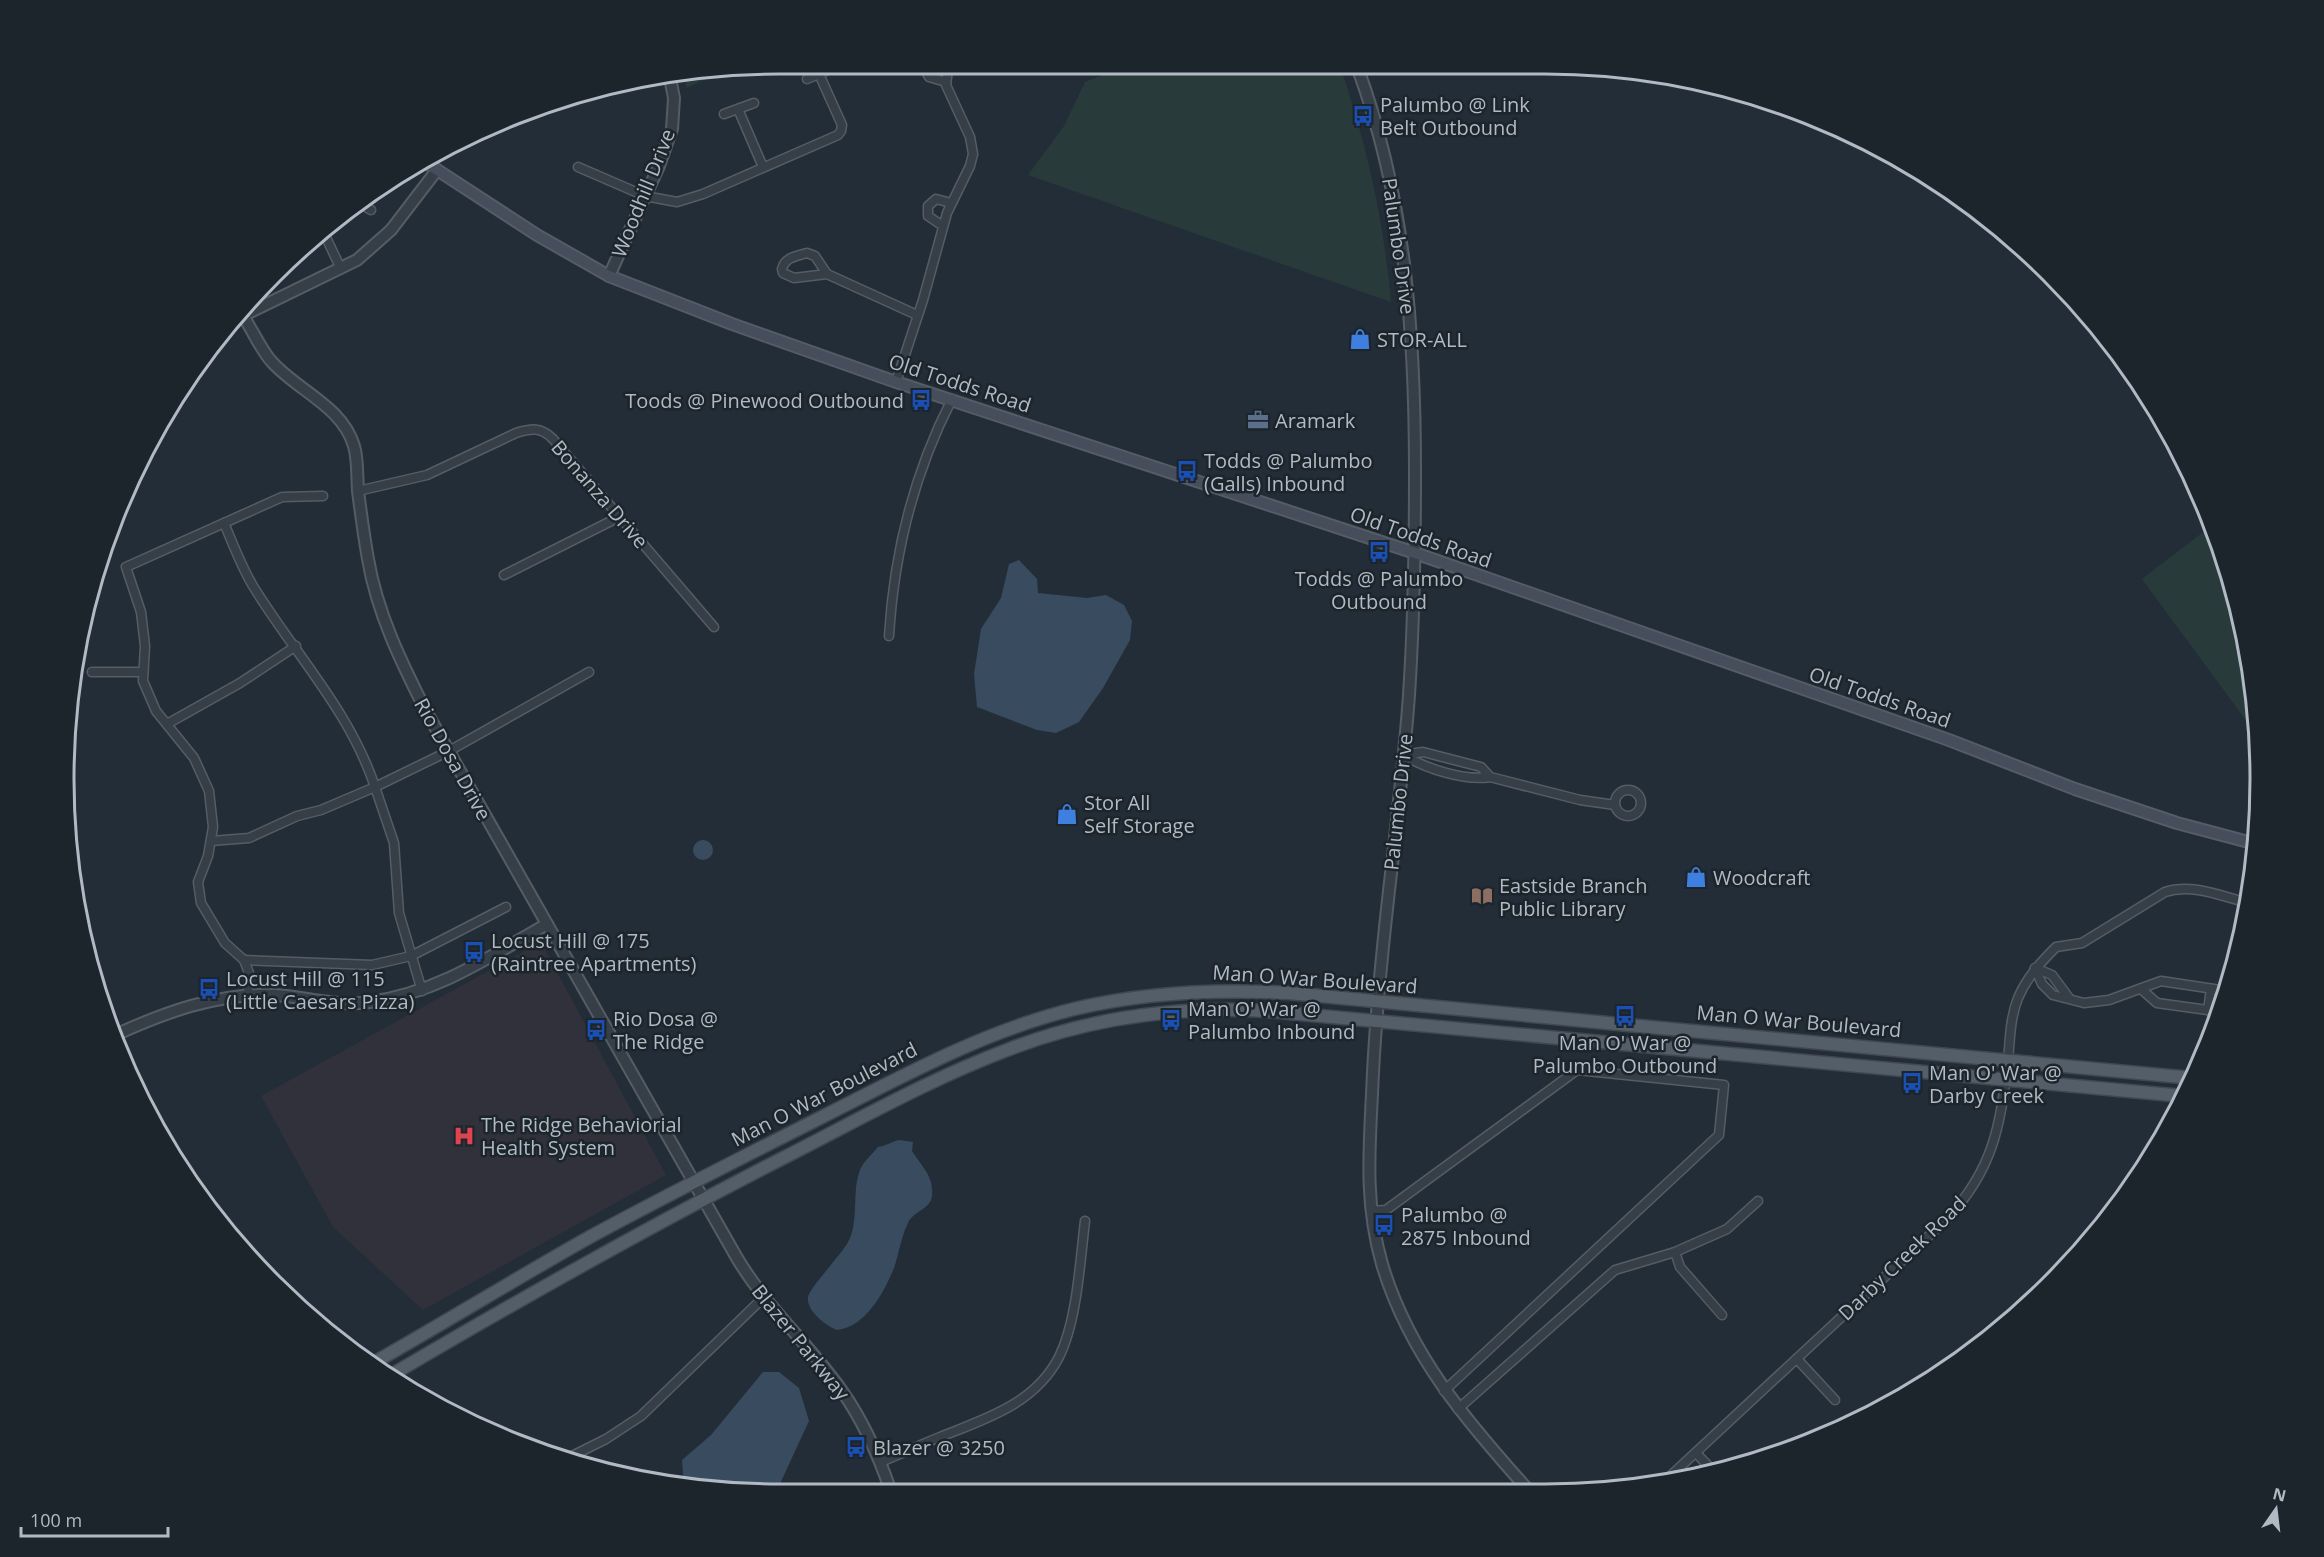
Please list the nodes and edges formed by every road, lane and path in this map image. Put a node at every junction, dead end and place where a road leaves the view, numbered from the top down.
1 (819, 74) joint
2 (928, 74) edge
3 (947, 74) edge
4 (1360, 74) edge
5 (807, 79) dead end
6 (671, 82) edge
7 (946, 82) junction
8 (754, 103) dead end
9 (738, 109) junction
10 (724, 114) dead end
11 (430, 166) edge
12 (763, 166) junction
13 (578, 167) dead end
14 (437, 170) junction
15 (645, 196) junction
16 (951, 202) junction
17 (366, 207) edge
18 (371, 210) dead end
19 (943, 226) junction
20 (326, 238) edge
21 (341, 269) junction
22 (827, 274) junction
23 (609, 276) junction
24 (253, 309) edge
25 (917, 315) junction
26 (244, 319) edge
27 (896, 381) junction
28 (952, 399) junction
29 (358, 491) junction
30 (323, 496) dead end
31 (619, 517) junction
32 (224, 523) junction
33 (1415, 552) junction
34 (504, 575) dead end
35 (714, 627) dead end
36 (889, 636) dead end
37 (296, 646) junction
38 (92, 672) dead end
39 (143, 672) junction
40 (589, 672) dead end
41 (167, 723) junction
42 (449, 751) junction
43 (1404, 754) junction
44 (1490, 777) junction
45 (375, 787) junction
46 (1615, 805) dead end
47 (211, 841) junction
48 (2247, 842) edge
49 (2239, 901) edge
50 (506, 907) dead end
51 (547, 924) junction
52 (411, 956) junction
53 (244, 960) junction
54 (2036, 968) junction
55 (2211, 988) junction
56 (2141, 989) junction
57 (2218, 989) edge
58 (422, 991) junction
59 (248, 995) junction
60 (1377, 1000) junction
61 (2208, 1010) junction
62 (2211, 1010) edge
63 (1376, 1020) junction
64 (121, 1033) edge
65 (2008, 1060) junction
66 (2184, 1077) edge
67 (2005, 1079) junction
68 (2175, 1095) edge
69 (694, 1182) junction
70 (704, 1199) junction
71 (1758, 1201) dead end
72 (1371, 1211) junction
73 (1085, 1221) dead end
74 (1675, 1252) junction
75 (763, 1298) junction
76 (1722, 1315) dead end
77 (1797, 1359) junction
78 (379, 1360) edge
79 (397, 1371) edge
80 (1444, 1391) junction
81 (1835, 1400) dead end
82 (1458, 1409) junction
83 (577, 1453) edge
84 (1696, 1453) junction
85 (881, 1462) junction
86 (1707, 1464) edge
87 (1676, 1471) edge
88 (888, 1484) edge
89 (1523, 1484) edge

1 - 5 street
1 - 12 street
2 - 7 street
3 - 7 street
4 - 33 street, Palumbo Drive
6 - 15 street, Woodhill Drive
7 - 16 street
8 - 9 street
9 - 10 street
9 - 12 street
11 - 14 main road, Old Todds Road
12 - 15 street
13 - 15 street
14 - 21 street
14 - 23 main road, Old Todds Road
15 - 23 street, Woodhill Drive
16 - 19 street
16 - 19 street
17 - 18 street
19 - 25 street
20 - 21 street
21 - 24 street
22 - 22 street
22 - 25 street
23 - 27 main road, Old Todds Road
25 - 27 street
26 - 29 street, Rio Dosa Drive
27 - 28 main road, Old Todds Road
28 - 33 main road, Old Todds Road
28 - 36 street
29 - 31 street, Bonanza Drive
29 - 42 street, Rio Dosa Drive
30 - 32 street
31 - 34 street
31 - 35 street, Bonanza Drive
32 - 37 street
32 - 39 street
33 - 43 street, Palumbo Drive
33 - 48 main road, Old Todds Road
37 - 41 street
37 - 45 street
38 - 39 street
39 - 41 street
40 - 42 street
41 - 47 street
42 - 45 street
42 - 51 street, Rio Dosa Drive
43 - 44 street
43 - 44 street
43 - 60 street, Palumbo Drive
44 - 46 street
45 - 47 street
45 - 52 street
47 - 53 street
49 - 54 street, Darby Creek Road
50 - 52 street
51 - 58 street
51 - 69 street, Rio Dosa Drive
52 - 53 street
52 - 58 street
53 - 59 street
54 - 56 street
54 - 65 street, Darby Creek Road
55 - 56 street
55 - 57 street
55 - 61 street
56 - 61 street
58 - 59 street
59 - 64 street
60 - 63 street, Palumbo Drive
60 - 65 main road, Man O War Boulevard
60 - 69 main road, Man O War Boulevard
61 - 62 street
63 - 67 main road, Man O War Boulevard
63 - 70 main road, Man O War Boulevard
63 - 72 street, Palumbo Drive
65 - 66 main road, Man O War Boulevard
65 - 67 street, Darby Creek Road
67 - 68 main road, Man O War Boulevard
67 - 77 street, Darby Creek Road
69 - 70 street, Rio Dosa Drive
69 - 78 main road, Man O War Boulevard
70 - 75 street, Blazer Parkway
70 - 79 main road, Man O War Boulevard
71 - 74 street
72 - 80 street, Palumbo Drive
72 - 80 street
73 - 85 street
74 - 76 street
74 - 82 street
75 - 83 street
75 - 85 street, Blazer Parkway
77 - 81 street
77 - 84 street, Darby Creek Road
80 - 82 street, Palumbo Drive
82 - 89 street, Palumbo Drive
84 - 86 street
84 - 87 street, Darby Creek Road
85 - 88 street, Blazer Parkway

